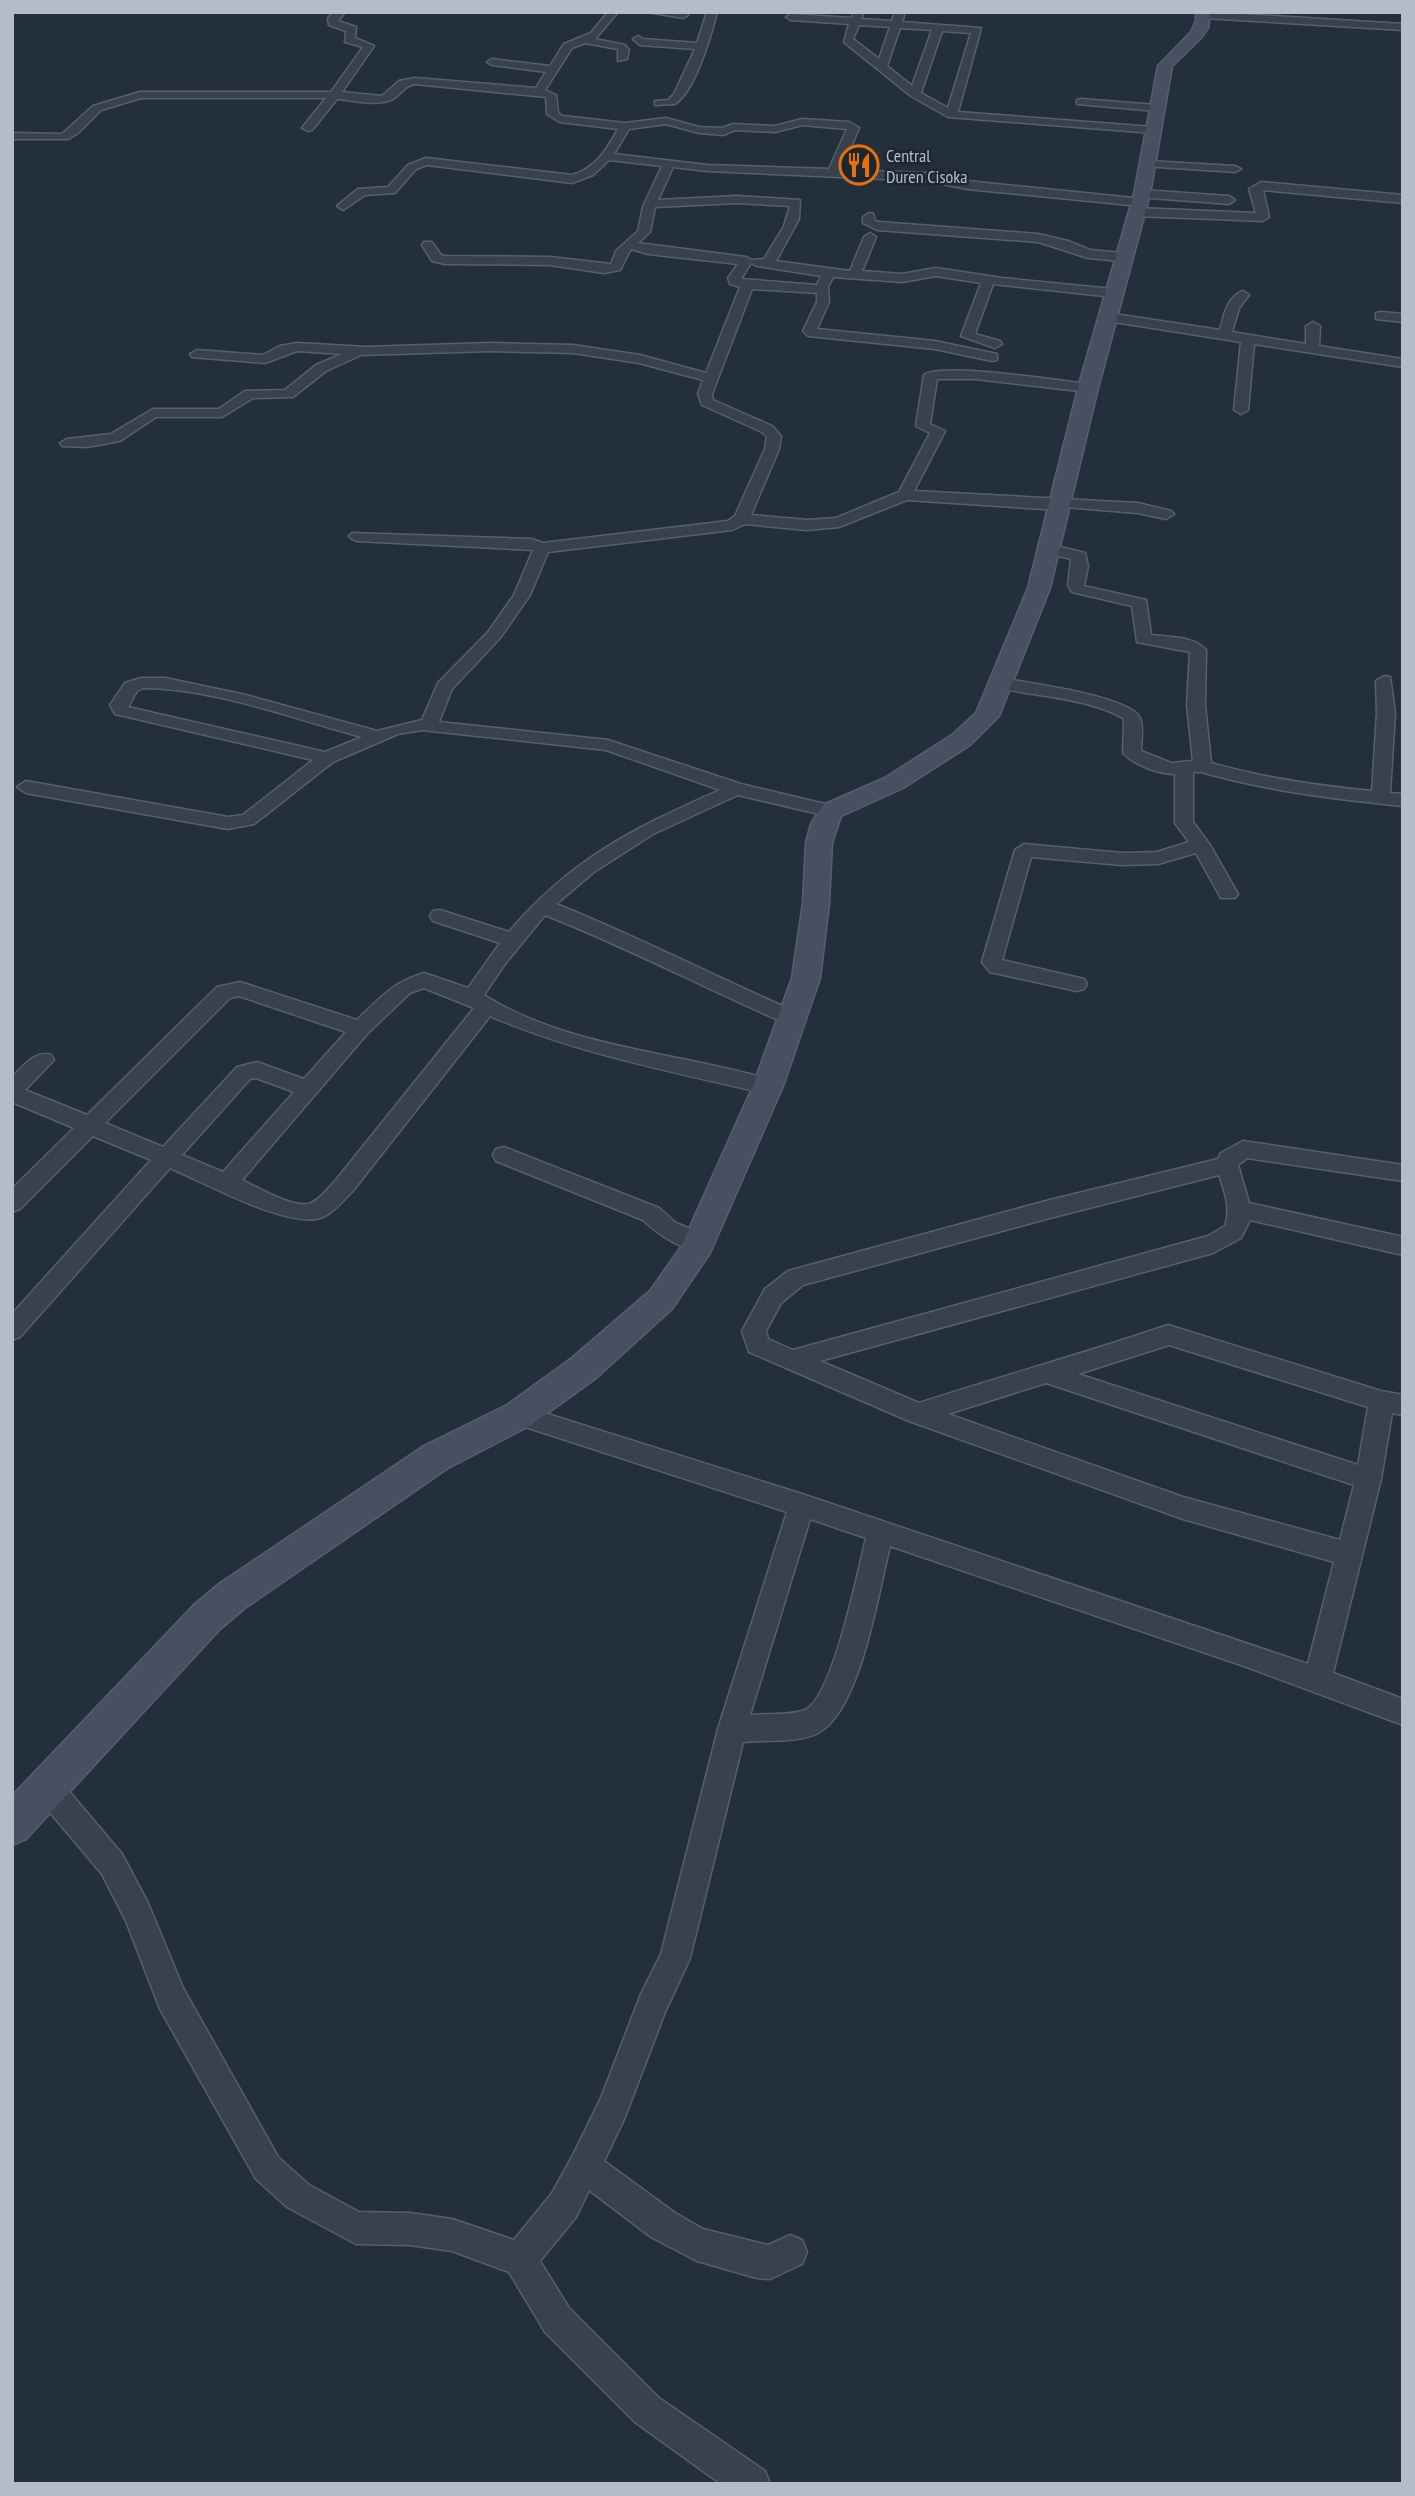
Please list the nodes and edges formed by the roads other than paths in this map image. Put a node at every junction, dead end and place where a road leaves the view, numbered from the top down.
1 (340, 12) edge
2 (613, 12) edge
3 (653, 12) edge
4 (712, 12) edge
5 (900, 12) edge
6 (1204, 13) edge
7 (683, 15) dead end
8 (792, 17) dead end
9 (858, 17) edge
10 (1342, 17) edge
11 (896, 24) junction
12 (938, 27) junction
13 (1403, 27) edge
14 (638, 39) dead end
15 (587, 40) junction
16 (699, 46) junction
17 (622, 60) dead end
18 (492, 62) dead end
19 (881, 68) junction
20 (552, 70) junction
21 (539, 91) junction
22 (915, 94) junction
23 (334, 95) junction
24 (1081, 102) dead end
25 (659, 103) dead end
26 (952, 115) junction
27 (1155, 119) junction
28 (625, 126) junction
29 (308, 128) dead end
30 (711, 132) junction
31 (12, 136) edge
32 (605, 156) junction
33 (669, 164) junction
34 (1148, 164) junction
35 (691, 166) junction
36 (1235, 169) dead end
37 (834, 172) junction
38 (1229, 200) dead end
39 (1403, 200) edge
40 (651, 203) junction
41 (1140, 203) junction
42 (343, 206) dead end
43 (1197, 216) junction
44 (869, 217) dead end
45 (1185, 229) dead end
46 (644, 232) junction
47 (870, 237) dead end
48 (629, 244) junction
49 (428, 246) dead end
50 (648, 250) junction
51 (1122, 257) junction
52 (746, 261) junction
53 (769, 263) junction
54 (828, 273) junction
55 (854, 275) junction
56 (988, 280) junction
57 (747, 285) junction
58 (823, 289) junction
59 (1113, 293) junction
60 (1243, 295) dead end
61 (1381, 316) dead end
62 (1108, 317) junction
63 (1403, 318) edge
64 (1313, 326) dead end
65 (1225, 335) junction
66 (1248, 339) junction
67 (943, 347) junction
68 (1312, 349) junction
69 (362, 351) junction
70 (197, 355) dead end
71 (992, 357) junction
72 (1403, 363) edge
73 (931, 375) junction
74 (976, 375) junction
75 (710, 378) junction
76 (1088, 387) junction
77 (1241, 410) dead end
78 (67, 443) dead end
79 (905, 495) junction
80 (1058, 504) junction
81 (1166, 514) dead end
82 (742, 519) junction
83 (357, 536) dead end
84 (542, 548) junction
85 (1048, 549) junction
86 (1384, 681) dead end
87 (1001, 683) junction
88 (429, 725) junction
89 (377, 736) junction
90 (327, 758) junction
91 (1193, 768) junction
92 (26, 787) dead end
93 (736, 789) junction
94 (1381, 797) junction
95 (1403, 800) edge
96 (831, 811) junction
97 (1201, 845) junction
98 (1228, 894) dead end
99 (542, 906) junction
100 (440, 916) dead end
101 (514, 941) junction
102 (1077, 985) dead end
103 (479, 1001) junction
104 (792, 1018) junction
105 (360, 1029) junction
106 (44, 1060) dead end
107 (768, 1086) junction
108 (309, 1089) junction
109 (12, 1091) edge
110 (90, 1124) junction
111 (504, 1155) dead end
112 (169, 1158) junction
113 (1227, 1165) junction
114 (1403, 1173) edge
115 (227, 1183) junction
116 (12, 1203) edge
117 (1239, 1209) junction
118 (699, 1242) junction
119 (1403, 1246) edge
120 (12, 1330) edge
121 (793, 1360) junction
122 (1046, 1373) junction
123 (1392, 1403) edge
124 (918, 1414) junction
125 (519, 1415) junction
126 (1368, 1479) junction
127 (802, 1505) junction
128 (881, 1532) junction
129 (1349, 1553) junction
130 (1318, 1679) junction
131 (1403, 1712) edge
132 (732, 1729) junction
133 (47, 1787) junction
134 (12, 1825) edge
135 (584, 2166) junction
136 (790, 2252) dead end
137 (520, 2259) junction
138 (752, 2484) edge

1 - 23 street
2 - 15 street
3 - 7 street
4 - 16 street
5 - 11 street
6 - 10 street
6 - 27 street
8 - 9 street
9 - 11 street
9 - 19 street
10 - 13 street
11 - 12 street
11 - 19 street
12 - 22 street
12 - 26 street
14 - 16 street
15 - 17 street
15 - 20 street
16 - 25 street
18 - 20 street
19 - 22 street
20 - 21 street
21 - 23 street
21 - 28 street
22 - 26 street
23 - 29 street
23 - 31 street
24 - 27 street
26 - 27 street
27 - 34 street
28 - 30 street
28 - 32 street
30 - 35 street
30 - 37 street
32 - 33 street
32 - 42 street
33 - 35 street
33 - 40 street
34 - 36 street
34 - 41 street
35 - 37 street
37 - 41 street
38 - 41 street
39 - 43 street
40 - 46 street
40 - 53 street
41 - 43 street
41 - 51 street
43 - 45 street
44 - 51 street
46 - 48 street
46 - 50 street
47 - 55 street
48 - 49 street
48 - 50 street
50 - 52 street
51 - 59 street
52 - 53 street
52 - 57 street
53 - 54 street
54 - 55 street
54 - 58 street
55 - 56 street
56 - 59 street
56 - 71 street
57 - 58 street
57 - 75 street
58 - 67 street
59 - 62 street
60 - 65 street
61 - 63 street
62 - 65 street
62 - 76 street
64 - 68 street
65 - 66 street
66 - 68 street
66 - 77 street
67 - 71 street
67 - 73 street
68 - 72 street
69 - 70 street
69 - 75 street
69 - 78 street
71 - 74 street
73 - 74 street
73 - 79 street
74 - 76 street
75 - 82 street
76 - 80 street
79 - 80 street
79 - 82 street
80 - 81 street
80 - 85 street
82 - 84 street
83 - 84 street
84 - 88 street
85 - 87 street
85 - 91 street
86 - 94 street
87 - 91 street
87 - 96 street
88 - 89 street
88 - 93 street
89 - 90 street
89 - 90 street
90 - 92 street
91 - 94 street
91 - 97 street
93 - 96 street
93 - 99 street
94 - 95 street
96 - 104 street
97 - 98 street
97 - 102 street
99 - 101 street
99 - 104 street
100 - 101 street
101 - 103 street
103 - 105 street
103 - 107 street
103 - 115 street
104 - 107 street
105 - 108 street
105 - 110 street
106 - 109 street
107 - 118 street
108 - 112 street
108 - 115 street
109 - 110 street
110 - 112 street
110 - 116 street
111 - 118 street
112 - 115 street
112 - 120 street
113 - 114 street
113 - 117 street
113 - 121 street
117 - 119 street
117 - 121 street
118 - 125 street
121 - 124 street
122 - 123 street
122 - 124 street
122 - 126 street
123 - 126 street
124 - 129 street
125 - 127 street
125 - 133 street
126 - 129 street
127 - 128 street
127 - 132 street
128 - 130 street
128 - 132 street
129 - 130 street
130 - 131 street
132 - 135 street
133 - 134 street
133 - 137 street
135 - 136 street
135 - 137 street
137 - 138 street

